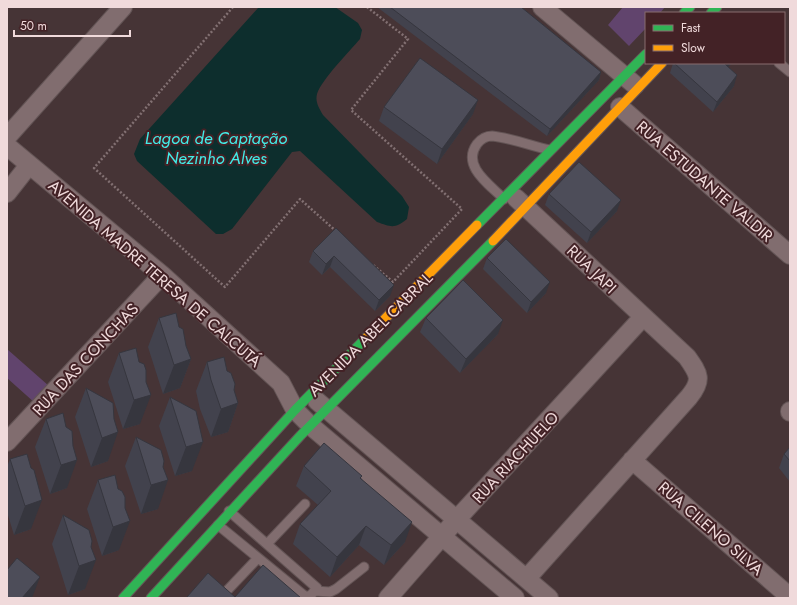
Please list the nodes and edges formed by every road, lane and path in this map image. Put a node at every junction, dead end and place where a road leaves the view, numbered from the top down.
1 (123, 7) edge
2 (233, 7) edge
3 (367, 7) edge
4 (542, 7) edge
5 (645, 55) edge
6 (661, 64) edge
7 (780, 64) edge
8 (790, 72) edge
9 (625, 76) junction
10 (638, 88) junction
11 (620, 107) junction
12 (7, 136) edge
13 (7, 146) edge
14 (550, 150) junction
15 (29, 164) junction
16 (7, 193) edge
17 (507, 196) junction
18 (525, 205) junction
19 (340, 236) edge
20 (790, 255) edge
21 (370, 262) edge
22 (162, 275) junction
23 (643, 317) junction
24 (281, 383) junction
25 (310, 394) junction
26 (295, 410) junction
27 (327, 410) junction
28 (311, 426) junction
29 (7, 442) edge
30 (632, 460) junction
31 (215, 498) junction
32 (305, 504) dead end
33 (230, 512) junction
34 (210, 518) junction
35 (457, 519) junction
36 (442, 538) junction
37 (267, 544) junction
38 (257, 559) junction
39 (364, 568) dead end
40 (527, 578) junction
41 (315, 591) junction
42 (125, 597) edge
43 (790, 597) edge
44 (151, 598) edge
45 (220, 598) edge
46 (388, 598) edge
47 (515, 598) edge
48 (549, 598) edge

1 - 12 street
2 - 19 path
3 - 21 path
4 - 9 street
5 - 9 main road, AVENIDA ABEL CABRAL
6 - 10 main road, AVENIDA ABEL CABRAL
7 - 8 lane
9 - 10 street
9 - 14 main road, AVENIDA ABEL CABRAL
10 - 11 main road, AVENIDA ABEL CABRAL
11 - 18 main road, AVENIDA ABEL CABRAL
11 - 20 street, RUA ESTUDANTE VALDIR
12 - 15 street, AVENIDA MADRE TERESA DE CALCUTÁ
13 - 15 street, AVENIDA MADRE TERESA DE CALCUTÁ
14 - 17 main road, AVENIDA ABEL CABRAL
14 - 17 lane
15 - 16 street
15 - 22 street, AVENIDA MADRE TERESA DE CALCUTÁ
17 - 18 street, RUA JAPI
17 - 25 main road, AVENIDA ABEL CABRAL
18 - 23 street, RUA JAPI
18 - 27 main road, AVENIDA ABEL CABRAL
22 - 24 street, AVENIDA MADRE TERESA DE CALCUTÁ
22 - 29 street, RUA DAS CONCHAS
23 - 30 street, RUA JAPI
23 - 35 street, RUA RIACHUELO
24 - 25 street, AVENIDA MADRE TERESA DE CALCUTÁ
24 - 26 street, AVENIDA MADRE TERESA DE CALCUTÁ
25 - 26 main road, AVENIDA ABEL CABRAL
25 - 27 street, AVENIDA MADRE TERESA DE CALCUTÁ
26 - 28 street, AVENIDA MADRE TERESA DE CALCUTÁ
26 - 31 main road, AVENIDA ABEL CABRAL
27 - 28 main road, AVENIDA ABEL CABRAL
27 - 35 street, AVENIDA MADRE TERESA DE CALCUTÁ
28 - 33 main road, AVENIDA ABEL CABRAL
28 - 36 street, AVENIDA MADRE TERESA DE CALCUTÁ
30 - 40 street, RUA JAPI
30 - 43 street, RUA CILENO SILVA
31 - 33 lane
31 - 34 main road, AVENIDA ABEL CABRAL
32 - 37 lane
33 - 34 main road, AVENIDA ABEL CABRAL
33 - 37 lane
34 - 38 lane
34 - 42 main road, AVENIDA ABEL CABRAL
34 - 44 main road, AVENIDA ABEL CABRAL
35 - 36 street, RUA RIACHUELO
35 - 40 street, AVENIDA MADRE TERESA DE CALCUTÁ
36 - 46 street, RUA RIACHUELO
36 - 47 street, AVENIDA MADRE TERESA DE CALCUTÁ
37 - 41 lane
38 - 41 lane
38 - 45 lane
39 - 41 lane
40 - 48 street, AVENIDA MADRE TERESA DE CALCUTÁ

